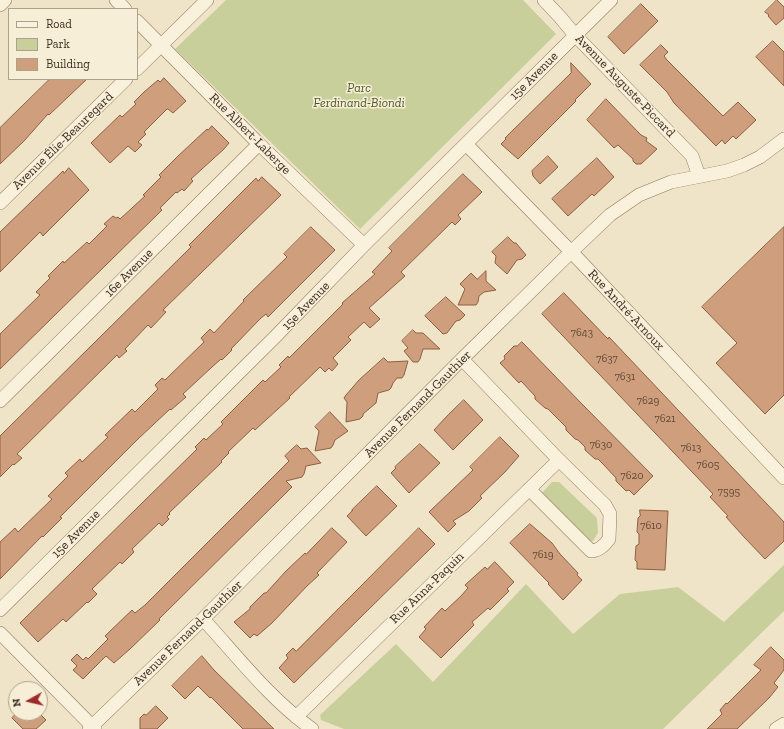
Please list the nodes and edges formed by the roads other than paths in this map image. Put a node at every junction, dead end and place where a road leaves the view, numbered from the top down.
1 (5, 0) edge
2 (116, 0) edge
3 (208, 0) edge
4 (544, 0) edge
5 (611, 0) edge
6 (0, 5) edge
7 (124, 8) edge
8 (138, 22) edge
9 (575, 35) junction
10 (161, 46) junction
11 (138, 68) edge
12 (125, 80) edge
13 (784, 139) edge
14 (259, 144) junction
15 (466, 144) junction
16 (699, 176) junction
17 (0, 203) edge
18 (364, 245) junction
19 (571, 252) junction
20 (462, 359) junction
21 (0, 401) edge
22 (559, 460) junction
23 (784, 478) edge
24 (529, 489) junction
25 (0, 610) edge
26 (204, 619) junction
27 (0, 633) edge
28 (296, 717) junction
29 (784, 724) edge
30 (92, 728) edge
31 (312, 729) edge
32 (776, 729) edge

1 - 6 street
2 - 7 street
3 - 10 street
4 - 9 street, Avenue Auguste-Piccard
5 - 9 street, 15e Avenue
8 - 10 street, Rue Albert-Laberge
9 - 15 street, 15e Avenue
9 - 16 street, Avenue Auguste-Piccard
10 - 11 street
10 - 14 street, Rue Albert-Laberge
12 - 17 street, Avenue Élie-Beauregard
13 - 16 street, Avenue Fernand-Gauthier
14 - 18 street, Rue Albert-Laberge
14 - 21 street, 16e Avenue
15 - 18 street, 15e Avenue
15 - 19 street, Rue André-Arnoux
16 - 19 street, Avenue Fernand-Gauthier
18 - 25 street, 15e Avenue
19 - 20 street, Avenue Fernand-Gauthier
19 - 23 street, Rue André-Arnoux
20 - 22 street
20 - 26 street, Avenue Fernand-Gauthier
22 - 24 street, Rue Anna-Paquin
22 - 24 street
24 - 28 street, Rue Anna-Paquin
26 - 28 street
26 - 30 street, Avenue Fernand-Gauthier
27 - 30 street
28 - 31 street
29 - 32 street

